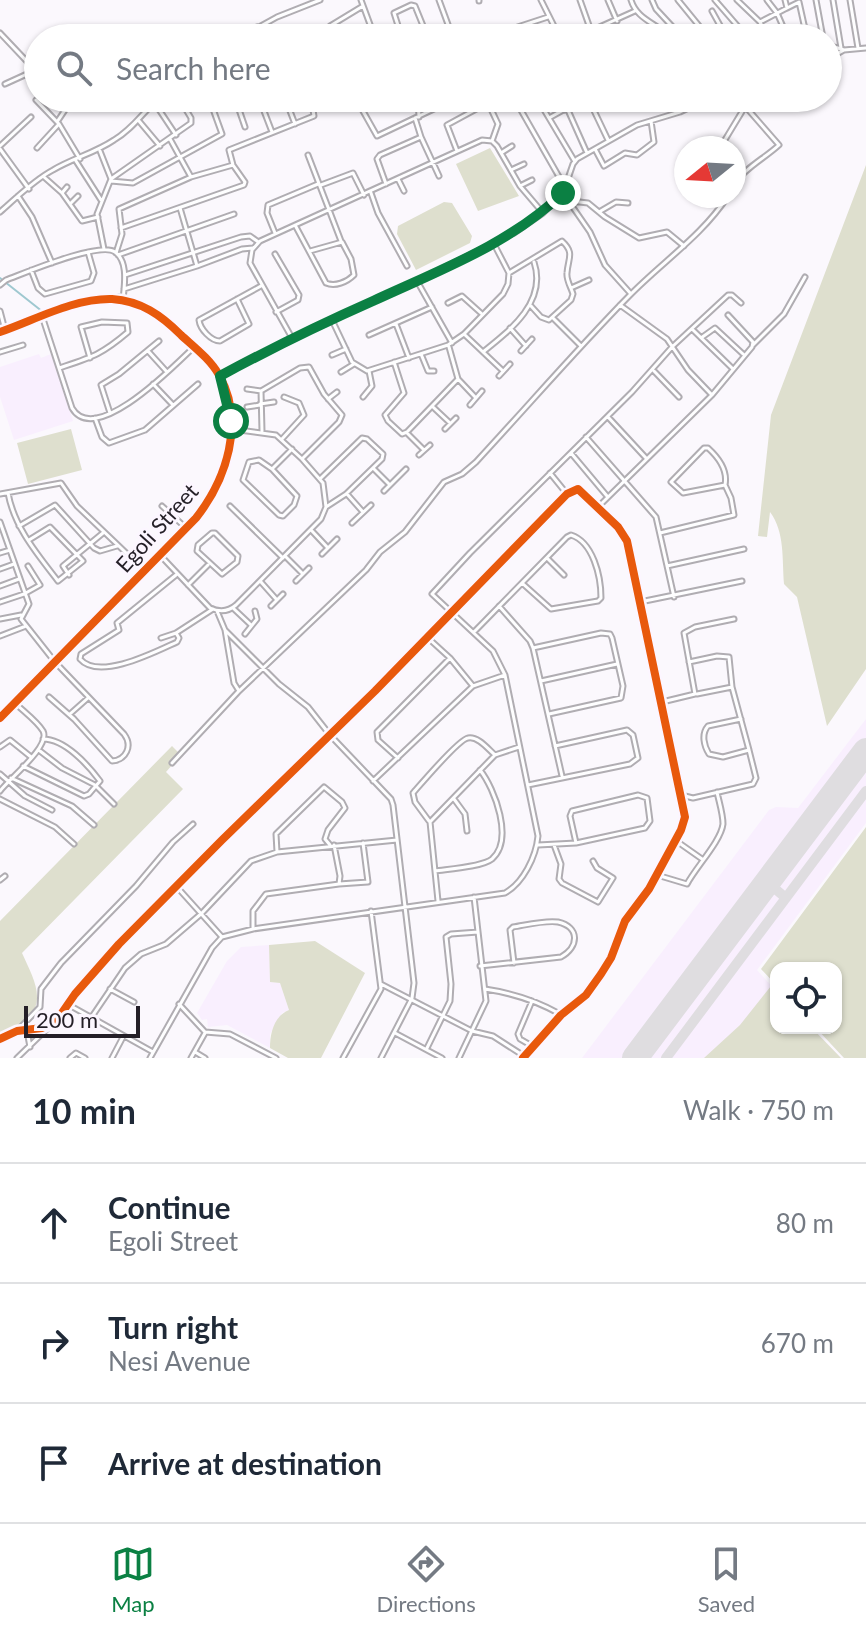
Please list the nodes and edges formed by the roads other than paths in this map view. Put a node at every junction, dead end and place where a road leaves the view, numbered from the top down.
1 (320, 0) edge
2 (361, 0) edge
3 (439, 0) edge
4 (541, 0) edge
5 (580, 0) edge
6 (608, 0) edge
7 (631, 0) edge
8 (652, 0) edge
9 (678, 0) edge
10 (715, 0) edge
11 (737, 0) edge
12 (767, 0) edge
13 (785, 0) edge
14 (816, 0) edge
15 (833, 0) edge
16 (850, 0) edge
17 (363, 6) junction
18 (787, 8) junction
19 (635, 11) junction
20 (712, 11) dead end
21 (777, 13) junction
22 (548, 17) junction
23 (617, 21) junction
24 (760, 22) joint
25 (262, 24) edge
26 (333, 24) edge
27 (370, 24) edge
28 (398, 24) edge
29 (422, 24) edge
30 (448, 24) edge
31 (527, 24) edge
32 (552, 24) edge
33 (589, 24) edge
34 (609, 24) edge
35 (655, 24) edge
36 (670, 24) edge
37 (697, 24) edge
38 (719, 24) edge
39 (736, 24) edge
40 (782, 24) edge
41 (804, 24) edge
42 (820, 24) edge
43 (837, 24) edge
44 (0, 33) edge
45 (858, 48) junction
46 (866, 48) edge
47 (842, 49) edge
48 (24, 58) edge
49 (24, 75) edge
50 (5, 84) dead end
51 (47, 112) edge
52 (64, 112) edge
53 (145, 112) edge
54 (161, 112) edge
55 (187, 112) edge
56 (214, 112) edge
57 (240, 112) edge
58 (264, 112) edge
59 (290, 112) edge
60 (313, 112) edge
61 (364, 112) edge
62 (417, 112) edge
63 (428, 112) edge
64 (472, 112) edge
65 (493, 112) edge
66 (522, 112) edge
67 (545, 112) edge
68 (560, 112) edge
69 (567, 112) edge
70 (594, 112) edge
71 (680, 112) edge
72 (742, 112) edge
73 (748, 112) edge
74 (31, 117) dead end
75 (417, 117) junction
76 (549, 118) junction
77 (138, 120) junction
78 (651, 121) junction
79 (58, 123) junction
80 (295, 124) junction
81 (245, 127) dead end
82 (272, 132) junction
83 (176, 135) junction
84 (727, 136) edge
85 (421, 137) junction
86 (170, 139) junction
87 (608, 140) junction
88 (492, 141) junction
89 (160, 146) junction
90 (512, 146) dead end
91 (0, 148) edge
92 (37, 148) dead end
93 (595, 148) junction
94 (100, 150) junction
95 (457, 151) junction
96 (501, 153) junction
97 (587, 153) junction
98 (308, 155) dead end
99 (181, 157) junction
100 (78, 160) junction
101 (575, 162) junction
102 (433, 163) junction
103 (524, 164) dead end
104 (233, 165) junction
105 (511, 170) junction
106 (746, 171) edge
107 (439, 176) dead end
108 (44, 177) junction
109 (191, 177) junction
110 (398, 179) junction
111 (111, 180) junction
112 (532, 180) dead end
113 (320, 184) junction
114 (387, 185) junction
115 (520, 186) junction
116 (67, 187) dead end
117 (29, 189) junction
118 (404, 191) dead end
119 (564, 191) junction
120 (62, 193) junction
121 (371, 193) junction
122 (364, 195) junction
123 (18, 196) junction
124 (78, 196) dead end
125 (101, 200) junction
126 (571, 201) junction
127 (71, 203) junction
128 (628, 203) dead end
129 (180, 207) junction
130 (719, 208) edge
131 (331, 209) junction
132 (0, 212) edge
133 (599, 212) junction
134 (543, 213) junction
135 (234, 214) dead end
136 (98, 217) junction
137 (295, 225) junction
138 (121, 228) junction
139 (187, 231) junction
140 (275, 233) junction
141 (258, 242) junction
142 (342, 242) junction
143 (494, 244) junction
144 (684, 246) junction
145 (253, 248) junction
146 (104, 249) junction
147 (310, 251) junction
148 (88, 252) junction
149 (192, 253) junction
150 (117, 254) junction
151 (275, 254) dead end
152 (534, 260) junction
153 (52, 263) junction
154 (197, 266) junction
155 (407, 266) dead end
156 (31, 270) junction
157 (509, 273) junction
158 (125, 275) junction
159 (805, 277) dead end
160 (589, 280) dead end
161 (417, 281) junction
162 (2, 283) edge
163 (261, 286) junction
164 (571, 288) junction
165 (124, 289) junction
166 (631, 294) junction
167 (237, 299) junction
168 (123, 301) junction
169 (448, 303) dead end
170 (741, 303) dead end
171 (620, 305) junction
172 (531, 306) junction
173 (432, 307) junction
174 (0, 311) edge
175 (276, 312) junction
176 (482, 314) junction
177 (728, 315) dead end
178 (42, 316) junction
179 (553, 318) junction
180 (332, 320) junction
181 (396, 324) junction
182 (510, 327) junction
183 (692, 329) junction
184 (2, 331) edge
185 (464, 334) junction
186 (369, 335) dead end
187 (292, 338) junction
188 (701, 338) junction
189 (532, 339) dead end
190 (159, 341) dead end
191 (450, 344) junction
192 (23, 345) dead end
193 (753, 345) junction
194 (526, 346) junction
195 (581, 346) junction
196 (194, 347) junction
197 (672, 347) junction
198 (346, 349) junction
199 (148, 350) junction
200 (521, 351) dead end
201 (0, 352) edge
202 (483, 352) junction
203 (421, 354) junction
204 (332, 355) dead end
205 (744, 356) junction
206 (90, 358) junction
207 (409, 358) junction
208 (394, 362) junction
209 (354, 364) junction
210 (510, 364) dead end
211 (59, 368) junction
212 (732, 368) junction
213 (653, 370) junction
214 (369, 371) junction
215 (434, 371) dead end
216 (503, 371) junction
217 (167, 372) junction
218 (341, 372) dead end
219 (220, 376) junction
220 (499, 376) dead end
221 (458, 379) junction
222 (153, 384) junction
223 (198, 384) dead end
224 (247, 389) dead end
225 (261, 391) junction
226 (482, 391) dead end
227 (337, 392) dead end
228 (712, 395) junction
229 (284, 397) dead end
230 (363, 397) dead end
231 (679, 397) dead end
232 (476, 398) junction
233 (328, 399) junction
234 (274, 402) dead end
235 (260, 404) junction
236 (173, 405) junction
237 (470, 405) dead end
238 (432, 406) junction
239 (247, 407) dead end
240 (110, 413) junction
241 (608, 417) junction
242 (95, 418) junction
243 (456, 418) dead end
244 (450, 423) junction
245 (231, 429) junction
246 (445, 429) dead end
247 (262, 431) junction
248 (407, 432) junction
249 (586, 437) junction
250 (282, 439) junction
251 (430, 445) dead end
252 (292, 449) junction
253 (424, 450) junction
254 (571, 453) junction
255 (419, 455) dead end
256 (302, 459) junction
257 (647, 459) junction
258 (373, 468) junction
259 (272, 469) junction
260 (406, 469) dead end
261 (550, 473) junction
262 (321, 478) junction
263 (625, 482) junction
264 (390, 485) junction
265 (725, 485) junction
266 (384, 491) dead end
267 (8, 493) junction
268 (0, 494) edge
269 (346, 494) junction
270 (567, 494) junction
271 (608, 497) junction
272 (371, 505) dead end
273 (162, 506) dead end
274 (230, 506) dead end
275 (598, 506) junction
276 (326, 507) junction
277 (363, 512) junction
278 (0, 522) edge
279 (352, 523) dead end
280 (19, 526) junction
281 (186, 528) junction
282 (311, 530) junction
283 (103, 533) junction
284 (660, 533) junction
285 (2, 534) edge
286 (337, 539) dead end
287 (29, 540) junction
288 (90, 544) junction
289 (117, 546) junction
290 (328, 548) junction
291 (744, 549) dead end
292 (10, 550) junction
293 (0, 553) edge
294 (78, 554) junction
295 (322, 554) dead end
296 (160, 555) junction
297 (284, 557) junction
298 (548, 559) junction
299 (14, 564) junction
300 (209, 565) junction
301 (28, 566) dead end
302 (667, 566) junction
303 (309, 568) dead end
304 (0, 569) edge
305 (144, 570) junction
306 (176, 574) junction
307 (303, 574) junction
308 (69, 575) junction
309 (564, 575) dead end
310 (19, 579) junction
311 (259, 581) junction
312 (296, 581) dead end
313 (742, 581) dead end
314 (522, 583) junction
315 (188, 585) junction
316 (0, 586) edge
317 (24, 594) junction
318 (283, 594) dead end
319 (674, 597) junction
320 (277, 600) junction
321 (0, 602) edge
322 (640, 602) junction
323 (271, 606) dead end
324 (499, 606) junction
325 (233, 608) junction
326 (215, 610) junction
327 (255, 611) dead end
328 (451, 612) junction
329 (21, 615) junction
330 (0, 619) edge
331 (734, 619) dead end
332 (26, 626) junction
333 (252, 626) junction
334 (225, 630) junction
335 (474, 632) junction
336 (176, 633) junction
337 (245, 634) dead end
338 (0, 636) edge
339 (427, 637) junction
340 (161, 638) dead end
341 (533, 648) junction
342 (450, 658) junction
343 (55, 662) junction
344 (689, 662) junction
345 (617, 664) junction
346 (264, 668) junction
347 (505, 675) junction
348 (541, 681) junction
349 (473, 686) junction
350 (732, 687) junction
351 (239, 691) junction
352 (695, 694) junction
353 (49, 697) dead end
354 (88, 698) junction
355 (662, 702) junction
356 (15, 703) junction
357 (70, 714) junction
358 (549, 714) junction
359 (0, 718) edge
360 (741, 719) junction
361 (330, 735) junction
362 (43, 739) junction
363 (555, 746) junction
364 (0, 747) edge
365 (519, 747) junction
366 (749, 750) junction
367 (39, 751) junction
368 (495, 755) junction
369 (31, 757) junction
370 (398, 758) junction
371 (172, 763) dead end
372 (23, 766) junction
373 (480, 770) junction
374 (0, 774) edge
375 (562, 776) junction
376 (9, 780) junction
377 (373, 781) junction
378 (95, 785) junction
379 (526, 785) junction
380 (0, 791) edge
381 (717, 792) junction
382 (681, 795) junction
383 (0, 799) edge
384 (454, 799) junction
385 (114, 804) dead end
386 (52, 810) dead end
387 (430, 822) junction
388 (193, 824) dead end
389 (94, 825) dead end
390 (467, 831) dead end
391 (397, 840) junction
392 (675, 840) junction
393 (363, 843) junction
394 (576, 843) junction
395 (74, 844) dead end
396 (332, 845) junction
397 (537, 845) junction
398 (554, 845) junction
399 (277, 852) junction
400 (702, 859) junction
401 (593, 861) dead end
402 (435, 871) junction
403 (656, 875) junction
404 (5, 876) dead end
405 (0, 880) edge
406 (339, 884) junction
407 (177, 887) junction
408 (474, 897) junction
409 (438, 901) junction
410 (406, 906) junction
411 (371, 911) junction
412 (202, 913) junction
413 (253, 929) junction
414 (478, 932) junction
415 (222, 937) junction
416 (514, 963) junction
417 (480, 966) junction
418 (381, 984) junction
419 (110, 989) junction
420 (485, 989) junction
421 (412, 998) junction
422 (532, 1001) junction
423 (134, 1002) dead end
424 (179, 1004) junction
425 (69, 1005) junction
426 (444, 1015) junction
427 (561, 1015) junction
428 (91, 1018) junction
429 (52, 1024) junction
430 (17, 1031) junction
431 (27, 1031) junction
432 (472, 1031) junction
433 (205, 1032) junction
434 (395, 1033) junction
435 (123, 1036) junction
436 (0, 1039) edge
437 (30, 1047) junction
438 (533, 1047) junction
439 (427, 1048) junction
440 (153, 1052) junction
441 (194, 1052) junction
442 (524, 1057) edge
443 (17, 1058) edge
444 (70, 1058) edge
445 (85, 1058) edge
446 (112, 1058) edge
447 (150, 1058) edge
448 (191, 1058) edge
449 (205, 1058) edge
450 (276, 1058) edge
451 (343, 1058) edge
452 (381, 1058) edge
453 (442, 1058) edge
454 (459, 1058) edge

1 - 25 street
2 - 17 street
3 - 30 street
4 - 22 street
5 - 33 street
6 - 23 street
7 - 19 street
8 - 36 street
9 - 37 street
10 - 39 street
11 - 24 street
12 - 21 street
13 - 18 street
14 - 42 street
15 - 43 street
16 - 45 street
17 - 26 street
17 - 27 street
18 - 21 street
18 - 41 street
19 - 23 street
19 - 35 street
20 - 38 street
21 - 24 street
21 - 40 street
22 - 31 street
22 - 32 street
23 - 34 street
28 - 29 street
44 - 48 street
45 - 46 street
45 - 47 street
49 - 50 street
51 - 79 street
52 - 79 street
53 - 77 street
54 - 83 street
55 - 83 street
56 - 99 street
57 - 81 street
58 - 82 street
59 - 80 street
60 - 80 street
61 - 75 street
62 - 75 street
63 - 75 street
64 - 95 street
65 - 88 street
66 - 119 street
67 - 76 street
68 - 76 street
69 - 97 street
70 - 87 street
71 - 78 street
72 - 84 street
73 - 106 street
74 - 91 street
75 - 85 street
76 - 101 street
77 - 89 street
77 - 94 street
78 - 87 street
78 - 93 street
79 - 92 street
79 - 100 street
80 - 82 street
82 - 104 street
83 - 86 street
85 - 102 street
85 - 114 street
86 - 89 street
86 - 99 street
87 - 93 street
88 - 95 street
88 - 96 street
89 - 111 street
90 - 96 street
91 - 117 street
93 - 97 street
94 - 100 street
94 - 111 street
95 - 102 street
96 - 105 street
97 - 101 street
98 - 113 street
99 - 109 street
99 - 111 street
100 - 108 street
100 - 125 street
101 - 119 street
102 - 107 street
102 - 110 street
103 - 105 street
104 - 109 street
104 - 129 street
105 - 115 street
108 - 117 street
108 - 120 street
109 - 138 street
110 - 114 street
110 - 118 street
111 - 125 street
112 - 115 street
113 - 122 street
113 - 131 street
113 - 140 street
114 - 121 street
115 - 134 street
116 - 120 street
117 - 123 street
119 - 126 street
119 - 134 street
120 - 127 street
121 - 122 street
121 - 155 street
122 - 131 street
123 - 132 street
123 - 153 street
124 - 127 street
125 - 136 street
126 - 133 street
126 - 166 street
127 - 136 street
128 - 133 street
129 - 138 street
129 - 139 street
130 - 144 street
131 - 137 street
131 - 142 street
133 - 144 street
134 - 143 street
135 - 139 street
136 - 146 street
137 - 140 street
137 - 147 street
138 - 150 street
139 - 149 street
139 - 150 street
140 - 141 street
141 - 145 street
141 - 149 street
142 - 147 street
142 - 147 street
143 - 157 street
143 - 161 street
144 - 166 street
145 - 154 street
145 - 163 street
146 - 148 street
146 - 150 street
148 - 153 street
148 - 156 street
149 - 154 street
149 - 158 street
150 - 158 street
151 - 175 street
152 - 157 street
152 - 164 street
152 - 172 street
153 - 156 street
154 - 165 street
156 - 162 street
157 - 176 street
158 - 165 street
159 - 193 street
160 - 164 street
161 - 173 street
161 - 180 street
163 - 167 street
163 - 175 street
164 - 179 street
165 - 168 street
166 - 171 street
167 - 167 street
168 - 178 street, Egoli Street
168 - 196 street, Egoli Street
169 - 176 street
170 - 183 street
171 - 195 street
171 - 197 street
172 - 179 street
172 - 182 street
173 - 181 street
173 - 191 street
174 - 184 street
175 - 187 street
176 - 185 street
177 - 193 street
178 - 184 street, Egoli Street
178 - 211 street
179 - 195 street
180 - 187 street
180 - 198 street
181 - 186 street
181 - 207 street
182 - 194 street
182 - 202 street
183 - 188 street
183 - 197 street
185 - 191 street
185 - 202 street
187 - 219 street
188 - 205 street
188 - 212 street
189 - 194 street
190 - 199 street
191 - 203 street
191 - 221 street
192 - 201 street
193 - 205 street
194 - 200 street
195 - 346 street
196 - 217 street
196 - 219 street, Egoli Street
197 - 213 street
197 - 228 street
198 - 204 street
198 - 209 street
199 - 217 street
199 - 240 street
202 - 216 street
203 - 207 street
203 - 215 street
205 - 212 street
206 - 206 street
206 - 211 street
207 - 208 street
208 - 214 street
208 - 248 street
209 - 214 street
209 - 218 street
210 - 216 street
211 - 242 street
212 - 228 street
213 - 231 street
213 - 241 street
214 - 230 street
216 - 220 street
217 - 222 street
219 - 245 street, Egoli Street
221 - 232 street
221 - 238 street
222 - 236 street
222 - 240 street
223 - 236 street
224 - 225 street
225 - 233 street
225 - 235 street
226 - 232 street
227 - 233 street
228 - 257 street
229 - 250 street
232 - 237 street
233 - 256 street
234 - 235 street
235 - 239 street
235 - 247 street
236 - 242 street
238 - 244 street
238 - 248 street
240 - 242 street
241 - 249 street
241 - 257 street
243 - 244 street
244 - 246 street
245 - 247 street
245 - 281 street, Egoli Street
247 - 250 street
248 - 253 street
249 - 254 street
249 - 263 street
250 - 252 street
251 - 253 street
252 - 256 street
252 - 259 street
253 - 255 street
254 - 261 street
254 - 271 street
256 - 262 street
257 - 263 street
258 - 262 street
258 - 264 street
258 - 269 street
259 - 259 street
260 - 264 street
261 - 270 street
261 - 328 street
262 - 276 street
263 - 271 street
263 - 284 street
264 - 266 street
265 - 265 street
265 - 284 street
267 - 268 street
267 - 280 street
267 - 283 street
269 - 276 street
269 - 277 street
270 - 275 street
270 - 328 street
271 - 275 street
272 - 277 street
273 - 281 street
274 - 297 street
275 - 322 street
276 - 282 street
277 - 279 street
278 - 285 street
280 - 287 street
280 - 288 street
281 - 296 street, Egoli Street
282 - 290 street
282 - 297 street
283 - 288 street
283 - 289 street
284 - 302 street
285 - 292 street
286 - 290 street
287 - 294 street
287 - 308 street
288 - 289 street
288 - 294 street
289 - 305 street
290 - 295 street
291 - 302 street
292 - 293 street
292 - 299 street
294 - 308 street
294 - 308 street
296 - 305 street, Egoli Street
296 - 306 street
297 - 307 street
297 - 311 street
298 - 309 street
298 - 314 street
298 - 314 street
299 - 304 street
299 - 310 street
300 - 300 street
300 - 315 street
301 - 317 street
302 - 319 street
303 - 307 street
305 - 343 street, Egoli Street
306 - 315 street
306 - 336 street
307 - 312 street
310 - 316 street
310 - 317 street
311 - 320 street
311 - 325 street
313 - 319 street
314 - 324 street
315 - 326 street
317 - 321 street
317 - 329 street
318 - 320 street
319 - 322 street
320 - 323 street
322 - 355 street
324 - 335 street
324 - 341 street
325 - 326 street
325 - 333 street
326 - 334 street
326 - 336 street
327 - 333 street
328 - 335 street
328 - 339 street
329 - 330 street
329 - 332 street
331 - 344 street
332 - 338 street
332 - 343 street
333 - 337 street
334 - 346 street
334 - 351 street
335 - 347 street
336 - 340 street
339 - 342 street
339 - 361 street
341 - 345 street
341 - 348 street
342 - 349 street
342 - 370 street
343 - 354 street
343 - 356 street, Egoli Street
344 - 350 street
344 - 352 street
345 - 348 street
345 - 358 street
346 - 351 street
346 - 361 street
347 - 349 street
347 - 365 street
348 - 358 street
349 - 370 street
350 - 352 street
350 - 360 street
351 - 371 street
352 - 355 street
353 - 357 street
354 - 357 street
354 - 357 street
355 - 382 street
356 - 359 street, Egoli Street
356 - 362 street
358 - 363 street
360 - 366 street
360 - 366 street
361 - 377 street
361 - 407 street
362 - 367 street
362 - 378 street
363 - 375 street
363 - 375 street
364 - 369 street
365 - 368 street
365 - 379 street
366 - 381 street
367 - 369 street
367 - 378 street
368 - 373 street
368 - 387 street
369 - 372 street
370 - 377 street
372 - 376 street
372 - 378 street
373 - 384 street
373 - 402 street
374 - 376 street
375 - 379 street
376 - 380 street
376 - 386 street
376 - 389 street
377 - 391 street
378 - 385 street
379 - 397 street
381 - 382 street
381 - 400 street
382 - 392 street
383 - 395 street
384 - 387 street
384 - 390 street
387 - 402 street
388 - 430 street
391 - 393 street
391 - 410 street
392 - 400 street
392 - 403 street
393 - 396 street
393 - 406 street
394 - 394 street
394 - 398 street
396 - 399 street
396 - 399 street
396 - 406 street
397 - 398 street
397 - 408 street
398 - 401 street
399 - 412 street
400 - 403 street
402 - 409 street
403 - 427 street
404 - 405 street
406 - 413 street
407 - 412 street
407 - 425 street
408 - 409 street
408 - 414 street
409 - 410 street
410 - 411 street
410 - 421 street
411 - 413 street
411 - 418 street
412 - 415 street
412 - 419 street
413 - 415 street
414 - 417 street
414 - 426 street
415 - 424 street
416 - 416 street
416 - 417 street
417 - 420 street
418 - 421 street
418 - 451 street
419 - 423 street
419 - 428 street
420 - 422 street
420 - 432 street
421 - 426 street
421 - 434 street
422 - 427 street
422 - 438 street
424 - 433 street
424 - 440 street
425 - 428 street
425 - 429 street
426 - 432 street
426 - 439 street
427 - 438 street
428 - 435 street
429 - 431 street
429 - 437 street
430 - 431 street
430 - 436 street
431 - 437 street
432 - 442 street
432 - 454 street
433 - 441 street
433 - 450 street
434 - 439 street
434 - 452 street
435 - 440 street
435 - 446 street
437 - 443 street
438 - 442 street
439 - 453 street
440 - 447 street
441 - 448 street
441 - 449 street
444 - 445 street

